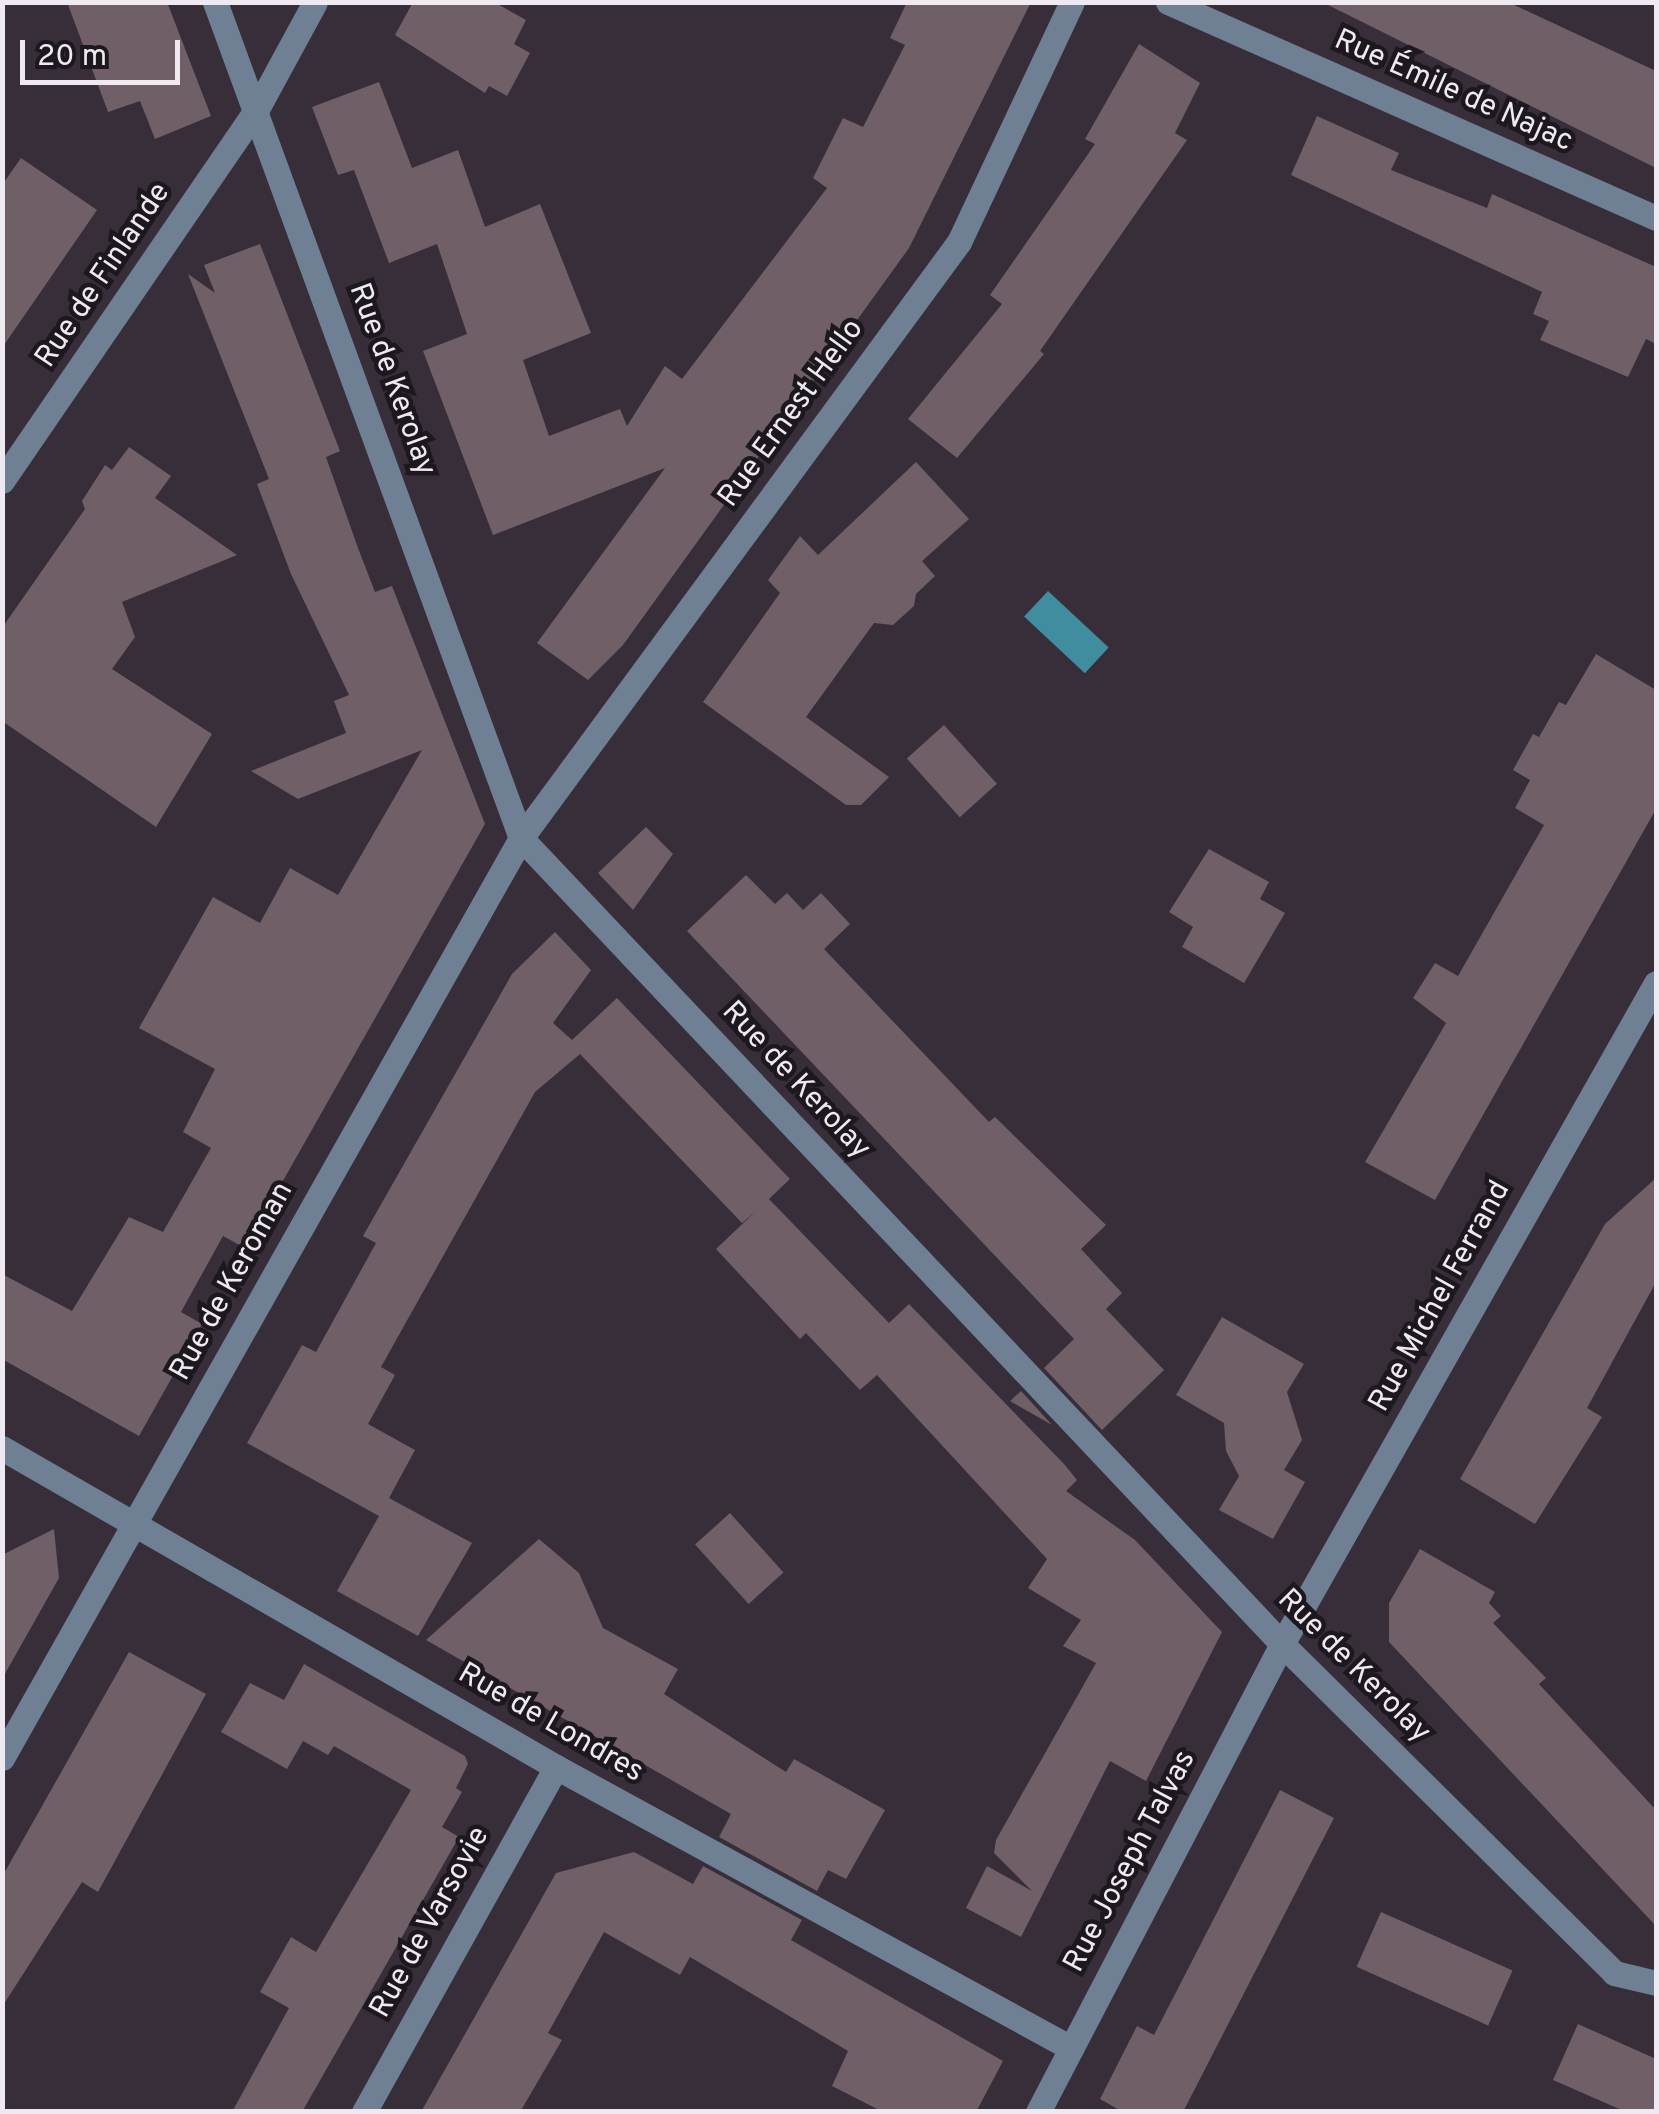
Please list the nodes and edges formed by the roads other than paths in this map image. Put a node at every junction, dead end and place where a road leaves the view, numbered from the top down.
1 (215, 2) edge
2 (315, 2) edge
3 (1072, 2) edge
4 (1168, 2) edge
5 (258, 107) junction
6 (1656, 218) edge
7 (2, 481) edge
8 (521, 838) junction
9 (1656, 982) edge
10 (2, 1448) edge
11 (135, 1522) junction
12 (1282, 1644) junction
13 (2, 1758) edge
14 (556, 1766) junction
15 (1656, 1983) edge
16 (1071, 2048) junction
17 (364, 2112) edge
18 (1038, 2112) edge

1 - 5 street, Rue de Kerolay
2 - 5 street, Rue de Finlande
3 - 8 street, Rue Ernest Hello
4 - 6 street, Rue Émile de Najac
5 - 7 street, Rue de Finlande
5 - 8 street, Rue de Kerolay
8 - 11 street, Rue de Keroman
8 - 12 street, Rue de Kerolay
9 - 12 street, Rue Michel Ferrand
10 - 11 street, Rue de Londres
11 - 13 street, Rue de Keroman
11 - 14 street, Rue de Londres
12 - 15 street, Rue de Kerolay
12 - 16 street, Rue Joseph Talvas
14 - 16 street, Rue de Londres
14 - 17 street, Rue de Varsovie
16 - 18 street, Rue Joseph Talvas

